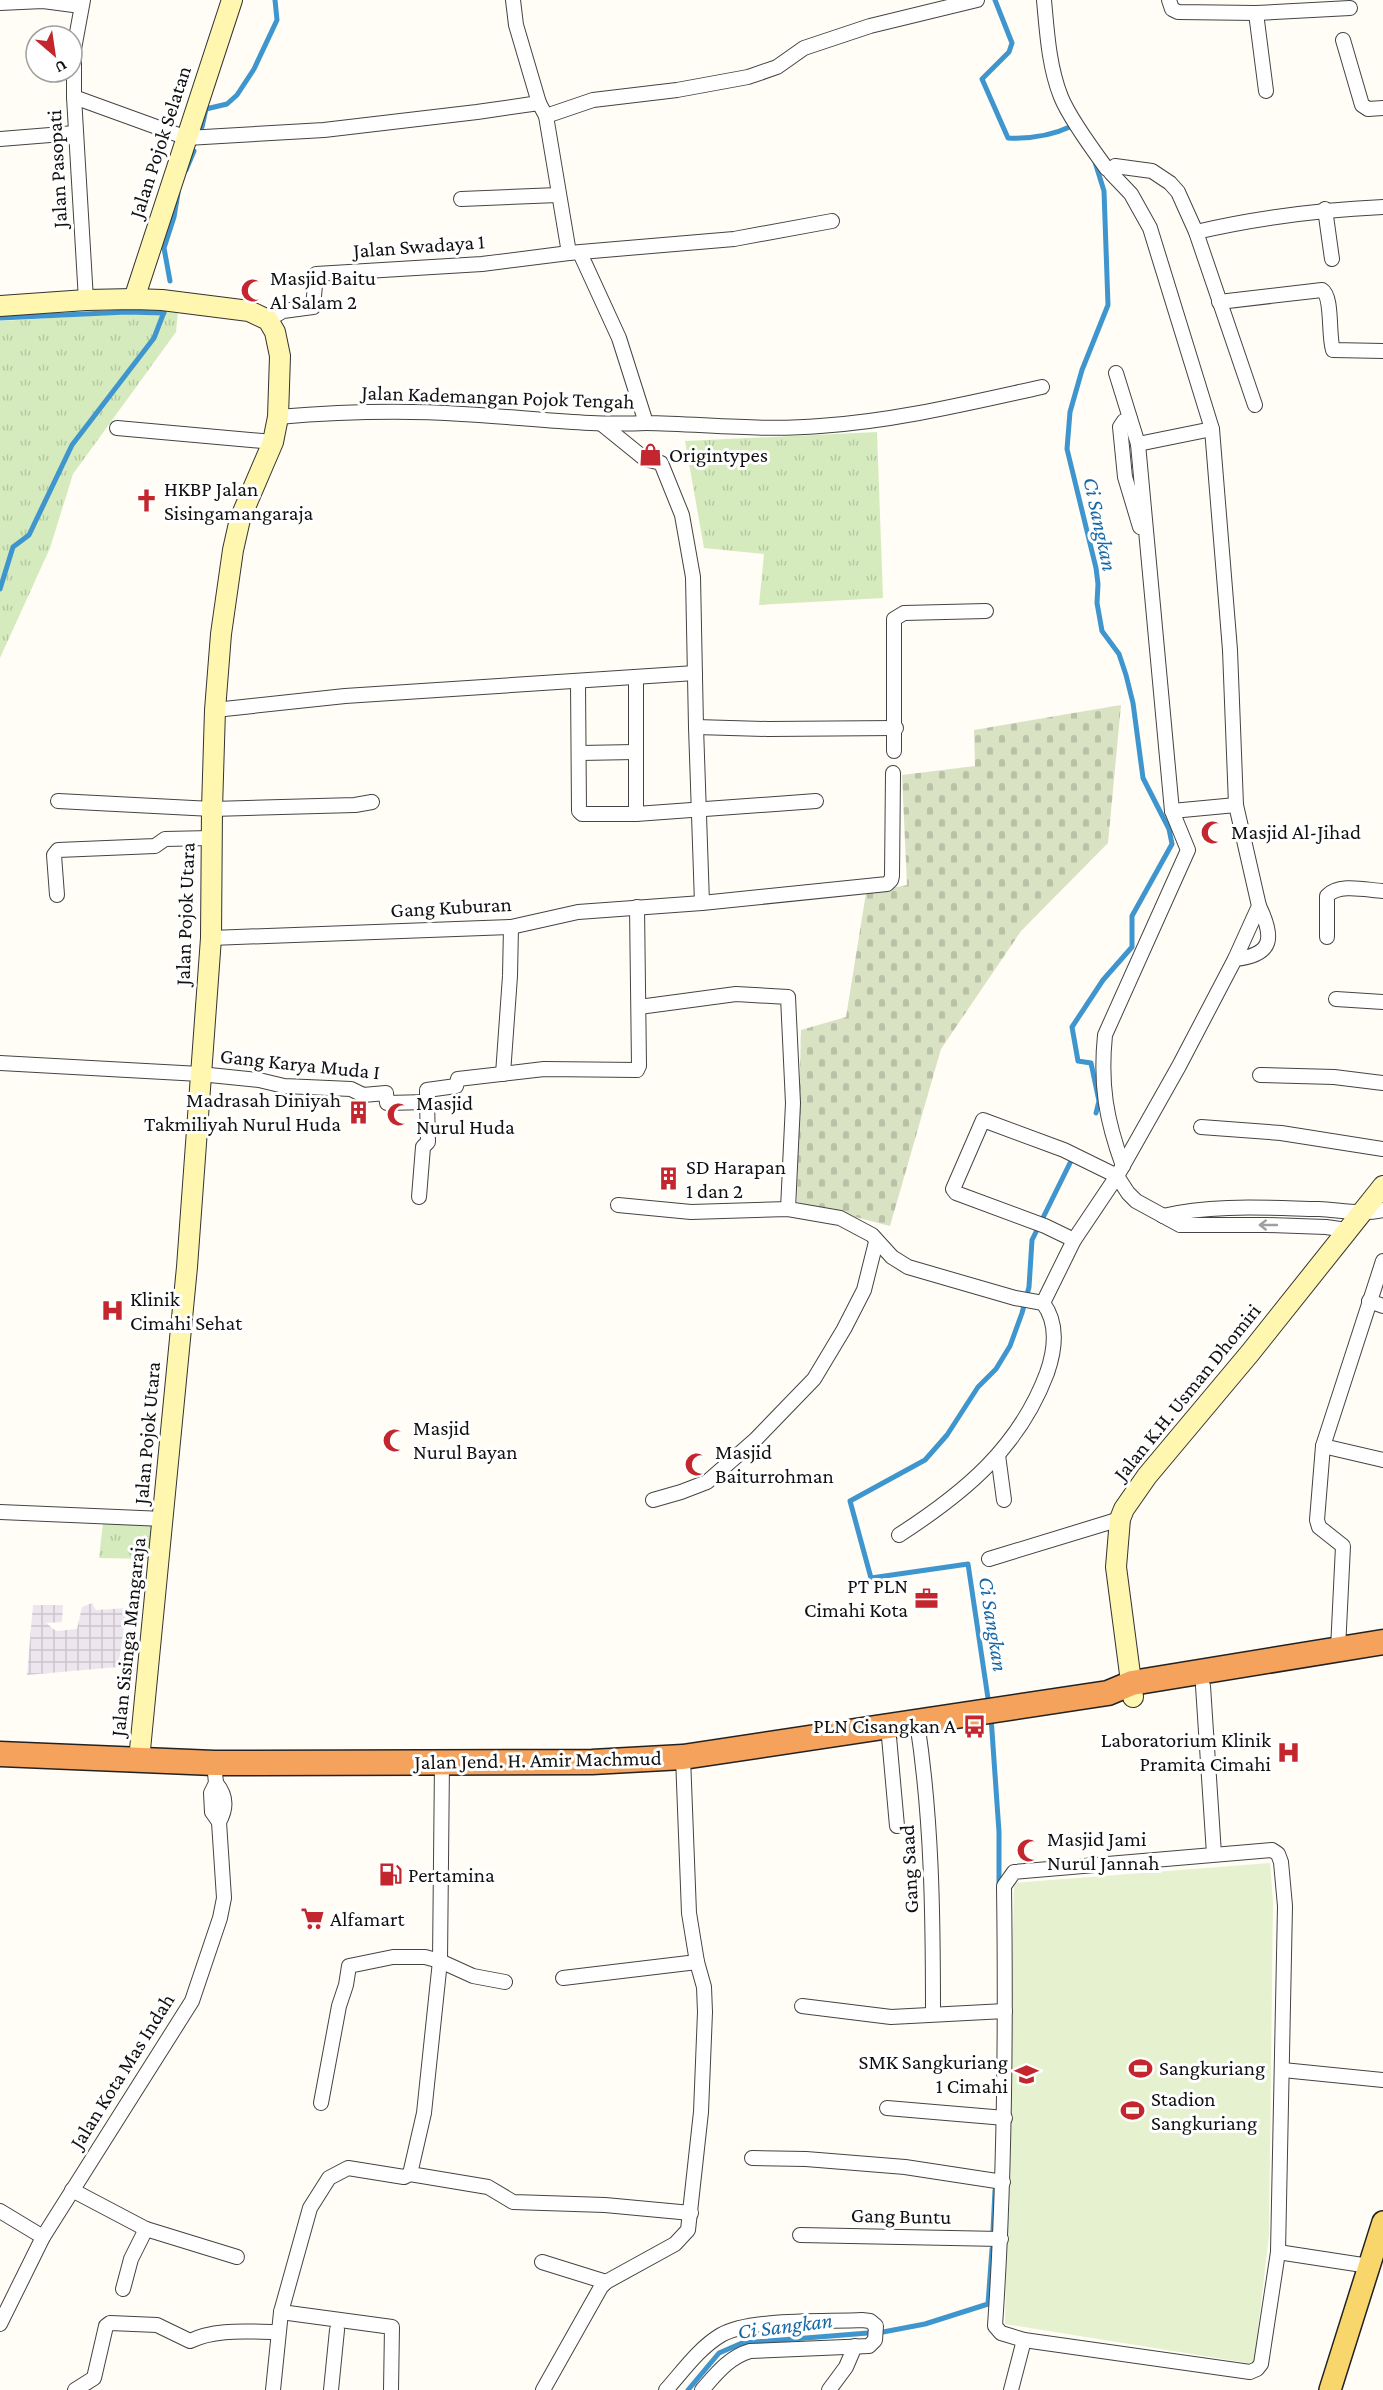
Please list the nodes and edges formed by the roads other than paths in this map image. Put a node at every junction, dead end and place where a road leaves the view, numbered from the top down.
1 (232, 0) edge
2 (513, 0) edge
3 (978, 0) edge
4 (1044, 0) edge
5 (1169, 0) edge
6 (0, 3) edge
7 (82, 3) edge
8 (1350, 8) dead end
9 (1256, 13) junction
10 (1343, 40) dead end
11 (1266, 91) dead end
12 (74, 97) junction
13 (539, 103) junction
14 (1383, 108) edge
15 (546, 116) junction
16 (75, 133) junction
17 (187, 138) junction
18 (0, 139) edge
19 (1111, 169) junction
20 (558, 195) junction
21 (461, 199) dead end
22 (1383, 207) edge
23 (1325, 209) junction
24 (832, 221) dead end
25 (1196, 232) junction
26 (574, 253) junction
27 (1332, 260) dead end
28 (134, 299) junction
29 (86, 300) junction
30 (1219, 302) junction
31 (0, 306) edge
32 (268, 320) junction
33 (1383, 351) edge
34 (1116, 373) dead end
35 (1042, 387) dead end
36 (1255, 405) dead end
37 (278, 417) junction
38 (1130, 419) junction
39 (646, 423) junction
40 (603, 425) junction
41 (117, 428) dead end
42 (1212, 429) junction
43 (273, 442) junction
44 (1138, 444) junction
45 (1147, 549) junction
46 (986, 611) dead end
47 (695, 673) junction
48 (636, 677) junction
49 (578, 682) junction
50 (215, 710) junction
51 (696, 727) junction
52 (896, 728) junction
53 (894, 751) dead end
54 (635, 752) junction
55 (580, 753) junction
56 (893, 773) dead end
57 (58, 801) dead end
58 (816, 801) dead end
59 (372, 802) dead end
60 (1236, 805) junction
61 (212, 809) junction
62 (700, 810) junction
63 (1172, 811) junction
64 (636, 814) junction
65 (211, 838) junction
66 (1383, 891) edge
67 (57, 895) dead end
68 (702, 903) junction
69 (1259, 906) junction
70 (637, 907) junction
71 (511, 927) junction
72 (1327, 937) dead end
73 (211, 938) junction
74 (1235, 959) junction
75 (1336, 999) dead end
76 (1383, 1002) edge
77 (639, 1007) junction
78 (0, 1063) edge
79 (200, 1074) junction
80 (503, 1074) junction
81 (1260, 1075) dead end
82 (1383, 1083) edge
83 (427, 1102) junction
84 (1201, 1127) dead end
85 (1383, 1149) edge
86 (1120, 1171) junction
87 (1382, 1196) edge
88 (419, 1197) dead end
89 (618, 1205) dead end
90 (788, 1209) junction
91 (1361, 1211) junction
92 (1163, 1216) junction
93 (1347, 1230) junction
94 (1074, 1240) junction
95 (876, 1242) junction
96 (1383, 1261) edge
97 (1369, 1301) junction
98 (1043, 1303) junction
99 (1383, 1306) edge
100 (1323, 1446) junction
101 (998, 1455) junction
102 (1383, 1460) edge
103 (653, 1500) dead end
104 (1004, 1500) dead end
105 (0, 1512) edge
106 (164, 1519) junction
107 (1120, 1519) junction
108 (899, 1535) dead end
109 (989, 1559) dead end
110 (1383, 1642) edge
111 (1338, 1649) junction
112 (1383, 1656) edge
113 (1203, 1686) junction
114 (1132, 1690) junction
115 (917, 1722) junction
116 (888, 1726) junction
117 (0, 1754) edge
118 (683, 1757) junction
119 (139, 1760) junction
120 (442, 1762) junction
121 (215, 1773) junction
122 (897, 1826) dead end
123 (1214, 1854) junction
124 (440, 1961) junction
125 (697, 1962) junction
126 (563, 1978) dead end
127 (505, 1982) dead end
128 (802, 2006) dead end
129 (1002, 2011) junction
130 (933, 2014) junction
131 (1283, 2070) junction
132 (1383, 2080) edge
133 (321, 2103) dead end
134 (887, 2108) dead end
135 (1005, 2118) junction
136 (752, 2158) dead end
137 (410, 2174) junction
138 (1003, 2182) junction
139 (72, 2190) junction
140 (0, 2211) edge
141 (691, 2213) junction
142 (1383, 2223) edge
143 (146, 2229) junction
144 (800, 2235) dead end
145 (43, 2237) junction
146 (1001, 2239) junction
147 (1278, 2252) junction
148 (237, 2258) dead end
149 (542, 2262) dead end
150 (1369, 2266) junction
151 (606, 2282) junction
152 (123, 2289) dead end
153 (281, 2312) junction
154 (0, 2325) edge
155 (337, 2330) dead end
156 (279, 2332) junction
157 (1024, 2340) junction
158 (855, 2346) junction
159 (75, 2390) edge
160 (273, 2390) edge
161 (331, 2390) edge
162 (391, 2390) edge
163 (543, 2390) edge
164 (666, 2390) edge
165 (702, 2390) edge
166 (829, 2390) edge
167 (1011, 2390) edge
168 (1330, 2390) edge

1 - 17 main road, Jalan Pojok Selatan
2 - 13 street
3 - 15 street
4 - 19 street
5 - 9 street
6 - 7 street
7 - 12 street, Jalan Pasopati
8 - 9 street
9 - 11 street
10 - 14 street
12 - 16 street, Jalan Pasopati
12 - 17 street
13 - 15 street
13 - 17 street
15 - 20 street
16 - 18 street
16 - 29 street, Jalan Pasopati
17 - 28 main road, Jalan Pojok Selatan
19 - 25 street
19 - 42 street
20 - 21 street
20 - 26 street
22 - 23 street
23 - 25 street
23 - 27 street
24 - 26 street
25 - 30 street
26 - 32 street, Jalan Swadaya 1
26 - 39 street
28 - 29 main road
28 - 32 main road
29 - 31 main road
30 - 33 street
30 - 36 street
32 - 37 main road, Jalan Pojok Utara
34 - 38 street
35 - 39 street, Jalan Kademangan Pojok Tengah
37 - 40 street, Jalan Kademangan Pojok Tengah
37 - 43 main road, Jalan Pojok Utara
38 - 44 street
38 - 45 street
39 - 40 street, Jalan Kademangan Pojok Tengah
40 - 47 street
41 - 43 street
42 - 44 street
42 - 60 street
43 - 50 main road, Jalan Pojok Utara
44 - 45 street
45 - 63 street
46 - 52 street
47 - 48 street
47 - 51 street
48 - 49 street
48 - 54 street
49 - 50 street
49 - 55 street
50 - 61 main road, Jalan Pojok Utara
51 - 52 street
51 - 62 street
52 - 53 street
54 - 55 street
54 - 64 street
55 - 64 street
56 - 68 street, Gang Kuburan
57 - 61 street
58 - 62 street
59 - 61 street
60 - 63 street
60 - 69 street
61 - 65 main road, Jalan Pojok Utara
62 - 64 street
62 - 68 street
63 - 86 street
65 - 67 street
65 - 73 main road, Jalan Pojok Utara
66 - 72 street
68 - 70 street, Gang Kuburan
69 - 74 street
69 - 74 street
70 - 71 street, Gang Kuburan
70 - 77 street
71 - 73 street, Gang Kuburan
71 - 80 street
73 - 79 main road, Jalan Pojok Utara
74 - 86 street
75 - 76 street
77 - 80 street
77 - 90 street
78 - 79 street
79 - 83 street, Gang Karya Muda I
79 - 106 main road, Jalan Pojok Utara
80 - 83 street
81 - 82 street
83 - 88 street
84 - 85 street
86 - 92 street
86 - 94 street
86 - 94 street
87 - 91 main road, Jalan K.H. Usman Dhomiri
89 - 90 street
90 - 95 street
91 - 92 street
91 - 93 main road, Jalan K.H. Usman Dhomiri
93 -> 92 street
93 - 107 main road, Jalan K.H. Usman Dhomiri
94 - 98 street
95 - 98 street
95 - 103 street
96 - 97 street
97 - 99 street
97 - 100 street
98 - 101 street
100 - 102 street
100 - 111 street
101 - 104 street
101 - 108 street
105 - 106 street
106 - 119 main road, Jalan Sisinga Mangaraja
107 - 109 street
107 - 114 main road, Jalan K.H. Usman Dhomiri
110 - 111 highway, Jalan Jend. H. Amir Machmud
111 - 114 highway, Jalan Jend. H. Amir Machmud
112 - 113 highway, Jalan Jend. H. Amir Machmud
113 - 114 highway, Jalan Jend. H. Amir Machmud
113 - 123 street
114 - 115 highway, Jalan Jend. H. Amir Machmud
115 - 116 highway, Jalan Jend. H. Amir Machmud
115 - 130 street, Gang Saad
116 - 118 highway, Jalan Jend. H. Amir Machmud
116 - 122 street
117 - 119 highway, Jalan Jend. H. Amir Machmud
118 - 120 highway, Jalan Jend. H. Amir Machmud
118 - 125 street
119 - 121 highway, Jalan Jend. H. Amir Machmud
120 - 121 highway, Jalan Jend. H. Amir Machmud
120 - 124 street
121 - 139 street, Jalan Kota Mas Indah
123 - 129 street
123 - 131 street
124 - 127 street
124 - 133 street
124 - 137 street
125 - 126 street
125 - 141 street
128 - 130 street
129 - 130 street
129 - 135 street
131 - 132 street
131 - 147 street
134 - 135 street
135 - 138 street
136 - 138 street
137 - 141 street
137 - 153 street
138 - 146 street
139 - 143 street
139 - 145 street, Jalan Kota Mas Indah
140 - 145 street
141 - 151 street
142 - 150 main road
143 - 148 street
143 - 152 street
144 - 146 street, Gang Buntu
145 - 154 street, Jalan Kota Mas Indah
146 - 157 street
147 - 150 street
147 - 157 street
149 - 151 street
150 - 168 main road
151 - 163 street
153 - 156 street
153 - 162 street
155 - 161 street
156 - 159 street
156 - 160 street
157 - 167 street
158 - 164 street
158 - 165 street
158 - 166 street

